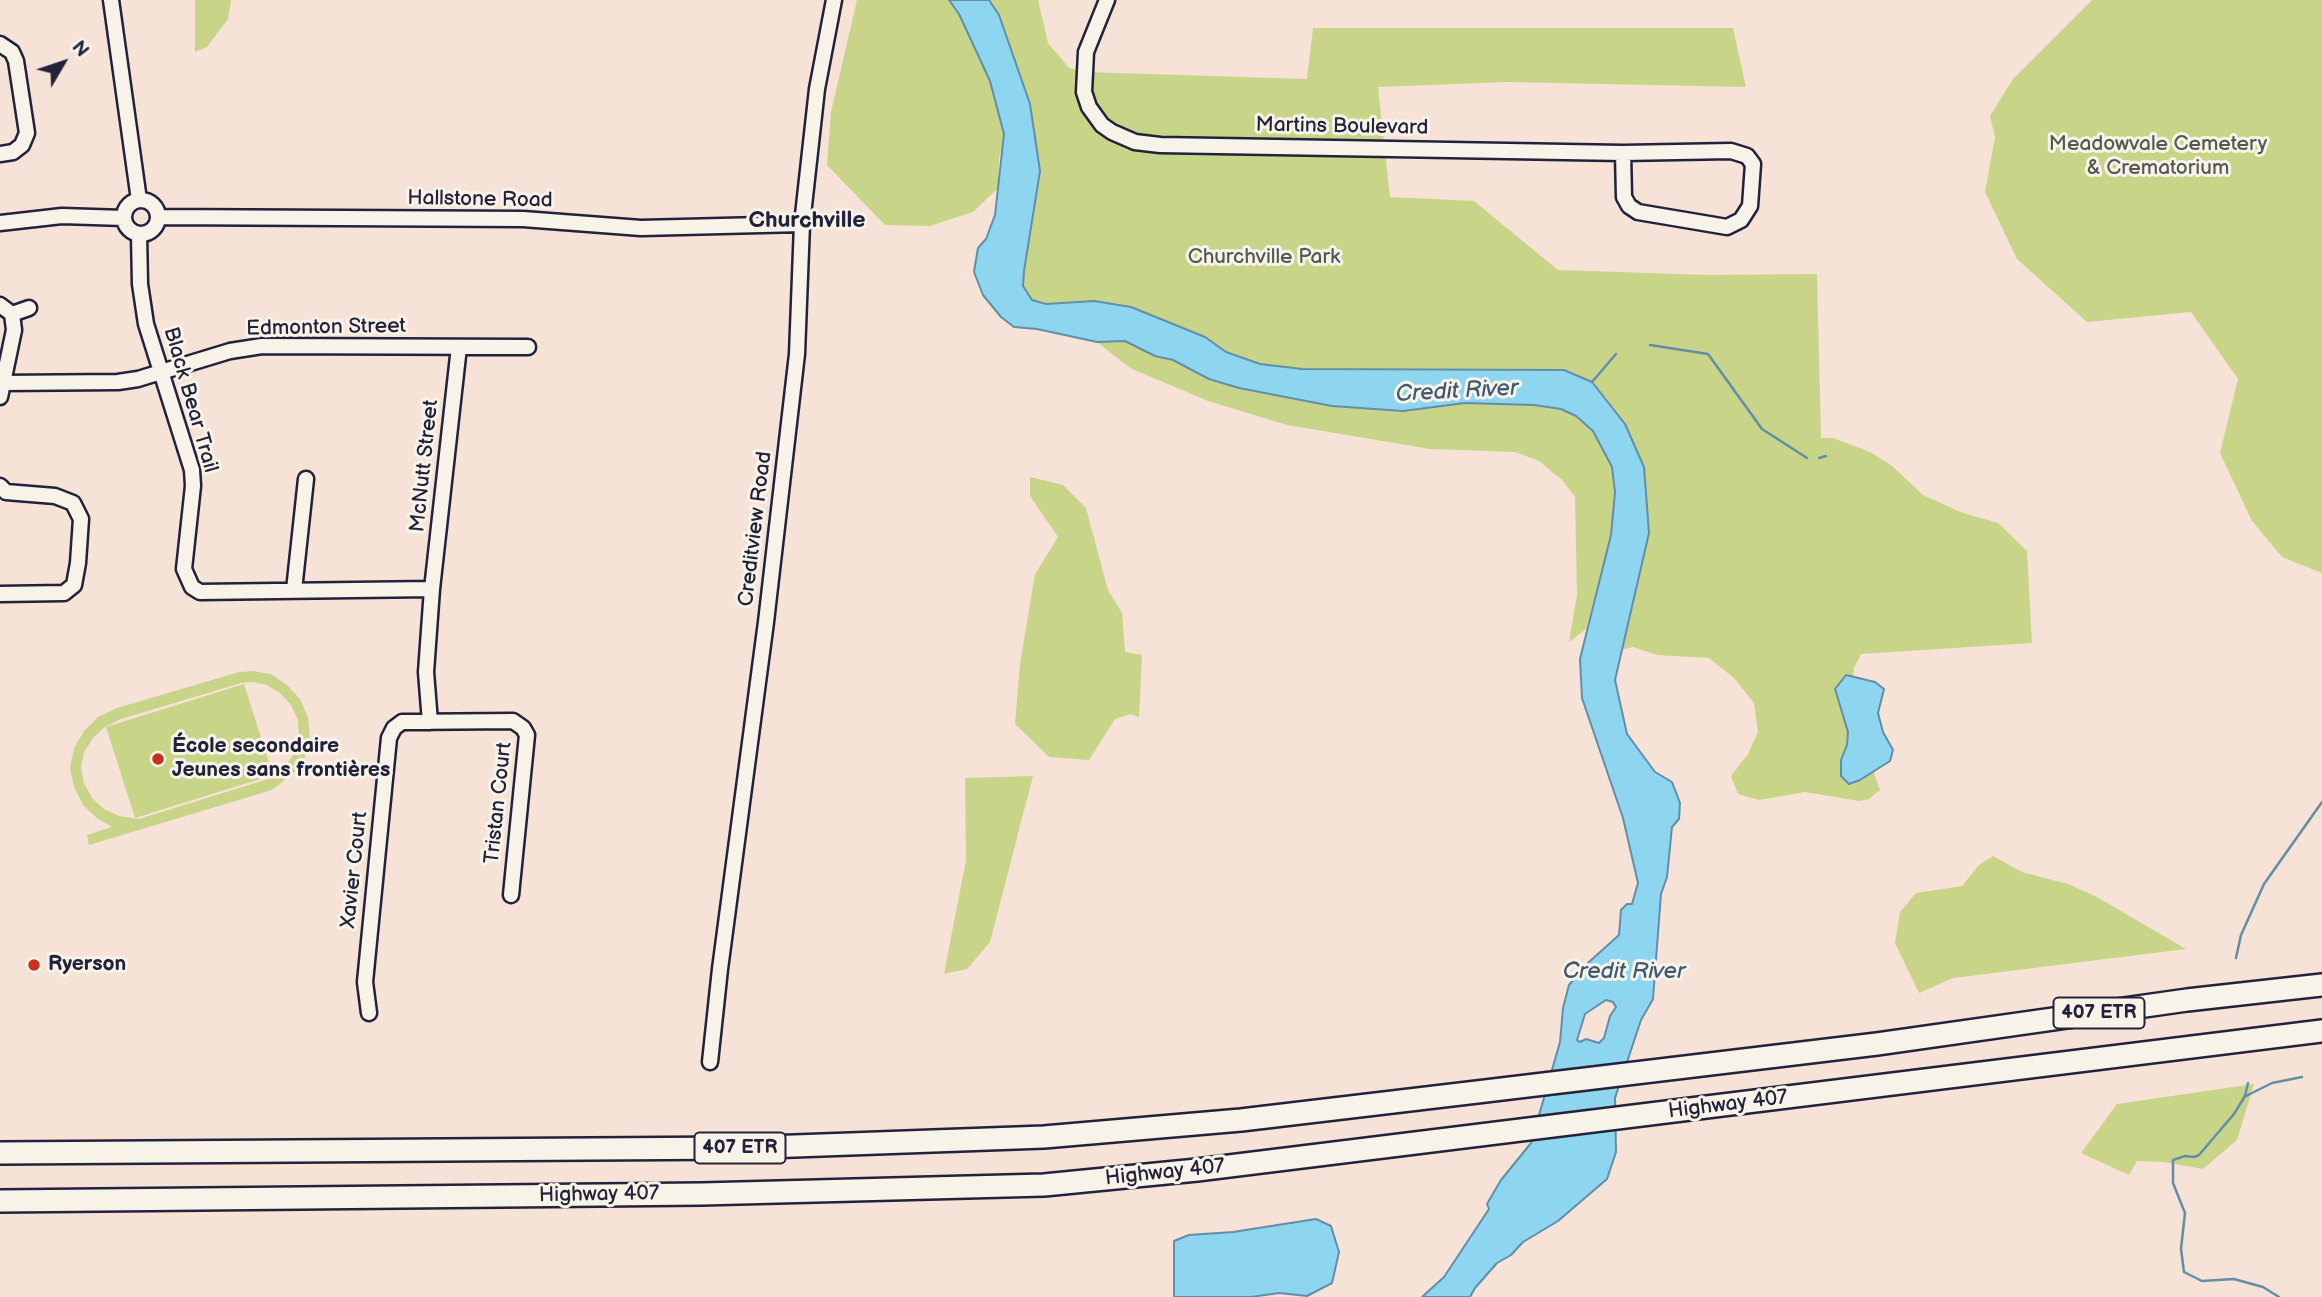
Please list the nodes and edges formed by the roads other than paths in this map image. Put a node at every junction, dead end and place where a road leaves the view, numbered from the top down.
1 (111, 0) edge
2 (834, 0) edge
3 (1107, 0) edge
4 (0, 44) edge
5 (1623, 153) junction
6 (0, 154) edge
7 (139, 200) junction
8 (158, 217) junction
9 (124, 218) junction
10 (0, 223) edge
11 (802, 224) junction
12 (139, 234) junction
13 (0, 305) edge
14 (30, 308) dead end
15 (12, 314) junction
16 (459, 347) junction
17 (528, 347) dead end
18 (160, 372) junction
19 (1, 390) edge
20 (306, 479) dead end
21 (0, 486) edge
22 (432, 589) junction
23 (295, 590) junction
24 (0, 594) edge
25 (430, 722) junction
26 (511, 895) dead end
27 (2322, 985) edge
28 (369, 1013) dead end
29 (2322, 1031) edge
30 (710, 1062) dead end
31 (0, 1153) edge
32 (0, 1201) edge

1 - 7 street
2 - 11 street, Creditview Road
3 - 5 street, Martins Boulevard
4 - 6 street
5 - 5 street, Martins Boulevard
7 - 8 street
7 - 9 street
8 - 11 street, Hallstone Road
8 - 12 street
9 - 10 street
9 - 12 street
11 - 30 street, Creditview Road
12 - 18 street, Black Bear Trail
13 - 15 street
14 - 15 street
15 - 19 street
16 - 17 street, Edmonton Street
16 - 18 street, Edmonton Street
16 - 22 street, McNutt Street
18 - 19 street, Edmonton Street
18 - 23 street, Black Bear Trail
20 - 23 street
21 - 24 street
22 - 23 street, Black Bear Trail
22 - 25 street, McNutt Street
25 - 26 street, Tristan Court
25 - 28 street, Xavier Court
27 - 31 highway, Highway 407 / 407 ETR
29 - 32 highway, Highway 407 / 407 ETR

